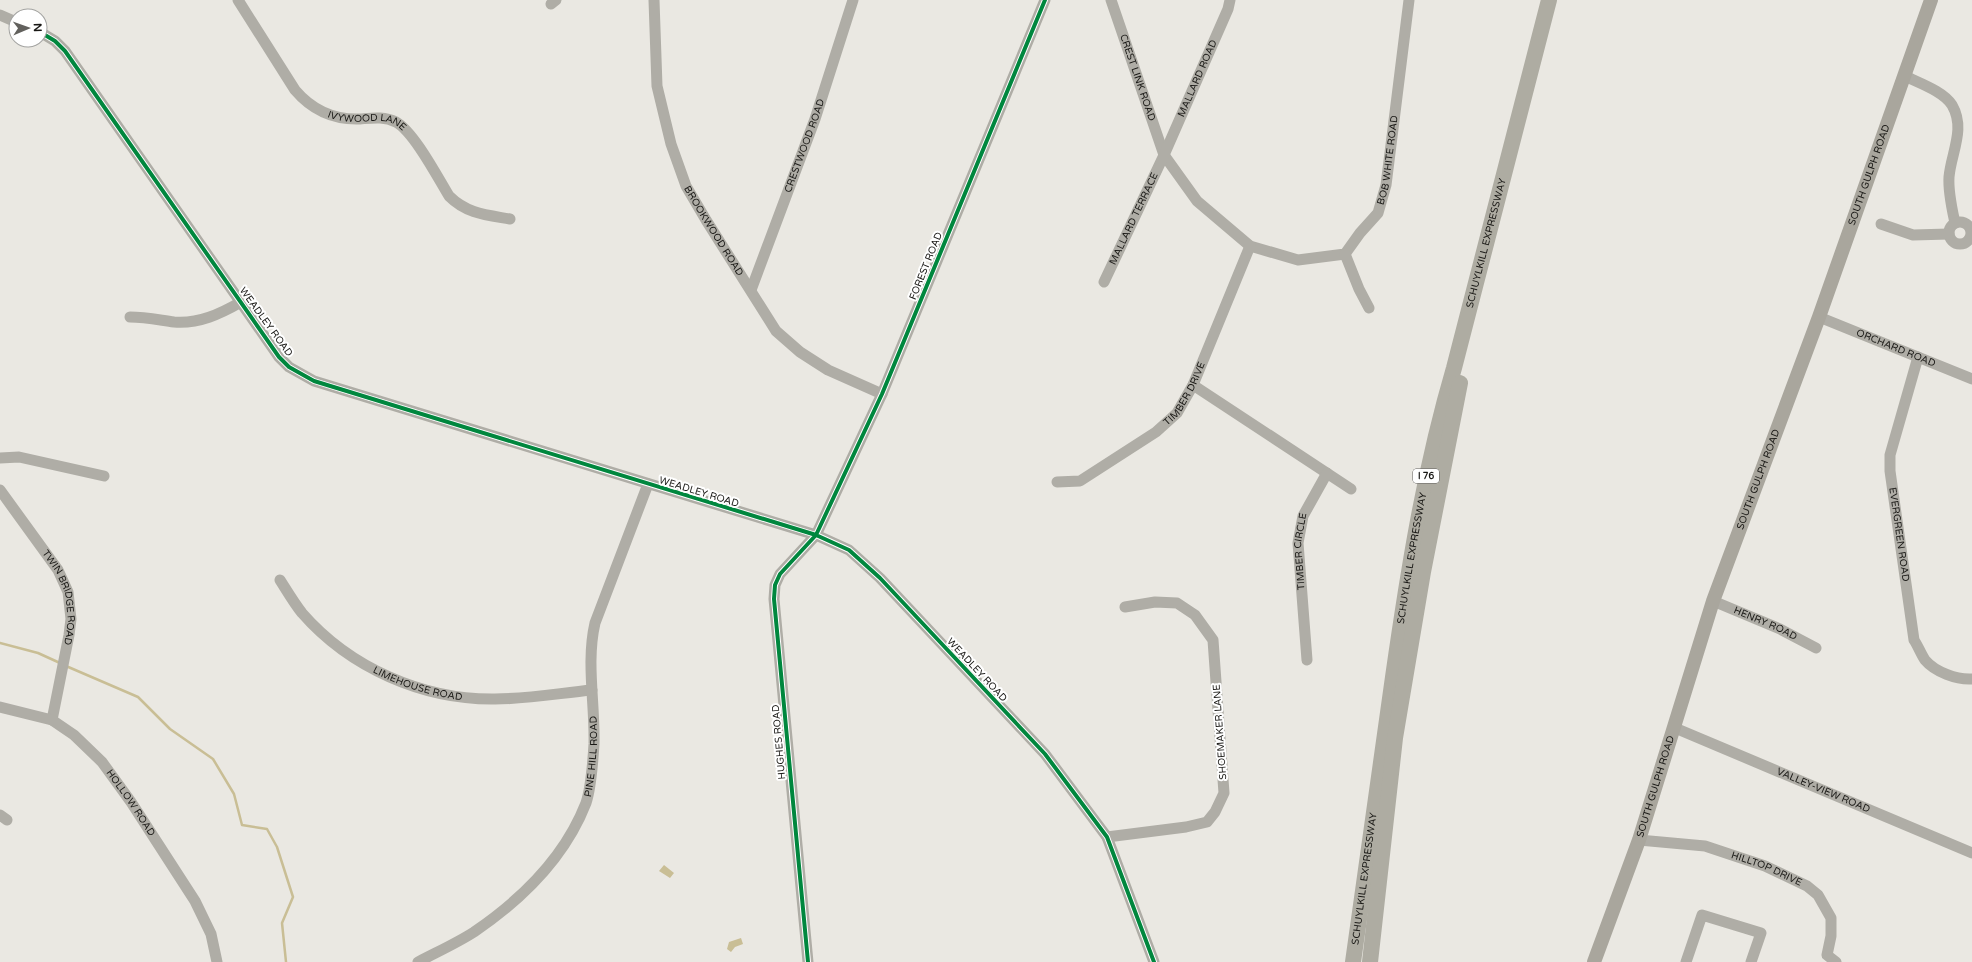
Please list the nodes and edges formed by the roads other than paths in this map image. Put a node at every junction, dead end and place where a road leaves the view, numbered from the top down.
1 (238, 0) edge
2 (654, 0) edge
3 (854, 0) edge
4 (1045, 0) edge
5 (1111, 0) edge
6 (1230, 0) edge
7 (1409, 0) edge
8 (1549, 0) edge
9 (1559, 0) edge
10 (1931, 0) edge
11 (48, 36) edge
12 (1905, 76) junction
13 (1164, 155) junction
14 (510, 219) dead end
15 (1955, 223) junction
16 (1881, 224) dead end
17 (1950, 234) junction
18 (1250, 246) junction
19 (1344, 254) junction
20 (1104, 282) dead end
21 (751, 290) junction
22 (241, 302) junction
23 (1369, 308) dead end
24 (130, 317) dead end
25 (1819, 317) junction
26 (1918, 357) junction
27 (1972, 379) edge
28 (1193, 385) junction
29 (882, 394) junction
30 (0, 458) edge
31 (1327, 473) junction
32 (104, 476) dead end
33 (1057, 482) dead end
34 (648, 484) junction
35 (1351, 489) dead end
36 (0, 490) edge
37 (816, 536) junction
38 (280, 580) dead end
39 (1713, 601) junction
40 (1125, 608) dead end
41 (1816, 648) dead end
42 (1307, 660) dead end
43 (1972, 679) edge
44 (592, 690) junction
45 (0, 707) edge
46 (52, 720) junction
47 (1675, 728) junction
48 (1107, 837) junction
49 (1639, 840) junction
50 (1972, 852) edge
51 (1826, 958) edge
52 (432, 959) edge
53 (217, 962) edge
54 (418, 962) edge
55 (808, 962) edge
56 (1154, 962) edge
57 (1353, 962) edge
58 (1370, 962) edge
59 (1594, 962) edge
60 (1686, 962) edge
61 (1750, 962) edge
62 (1836, 962) edge

1 - 14 street, IVYWOOD LANE
2 - 21 street, BROOKWOOD ROAD
3 - 21 street, CRESTWOOD ROAD
4 - 29 street, FOREST ROAD
5 - 13 street, CREST LINK ROAD
6 - 13 street, MALLARD ROAD
7 - 19 street, BOB WHITE ROAD
8 - 57 highway, SCHUYLKILL EXPRESSWAY / I 76
9 - 58 highway, SCHUYLKILL EXPRESSWAY / I 76
10 - 12 main road, SOUTH GULPH ROAD
11 - 22 street, WEADLEY ROAD
12 - 15 street
12 - 25 main road, SOUTH GULPH ROAD
13 - 18 street
13 - 20 street, MALLARD TERRACE
15 - 17 street
15 - 17 street
16 - 17 street
18 - 19 street
18 - 28 street, TIMBER DRIVE
19 - 23 street
21 - 29 street, BROOKWOOD ROAD
22 - 24 street
22 - 34 street, WEADLEY ROAD
25 - 26 street, ORCHARD ROAD
25 - 39 main road, SOUTH GULPH ROAD
26 - 27 street, ORCHARD ROAD
26 - 43 street, EVERGREEN ROAD
28 - 31 street
28 - 33 street, TIMBER DRIVE
29 - 37 street, FOREST ROAD
30 - 32 street
31 - 35 street
31 - 42 street, TIMBER CIRCLE
34 - 37 street, WEADLEY ROAD
34 - 44 street, PINE HILL ROAD
36 - 46 street, TWIN BRIDGE ROAD
37 - 48 street, WEADLEY ROAD
37 - 55 street, HUGHES ROAD
38 - 44 street, LIMEHOUSE ROAD
39 - 41 street, HENRY ROAD
39 - 47 main road, SOUTH GULPH ROAD
40 - 48 street, SHOEMAKER LANE
44 - 52 street, PINE HILL ROAD
45 - 46 street, HOLLOW ROAD
46 - 53 street, HOLLOW ROAD
47 - 49 main road, SOUTH GULPH ROAD
47 - 50 street, VALLEY-VIEW ROAD
48 - 56 street, WEADLEY ROAD
49 - 51 street, HILLTOP DRIVE
49 - 59 main road, SOUTH GULPH ROAD
51 - 62 street, HILLTOP DRIVE
52 - 54 street, PINE HILL ROAD
60 - 61 street

